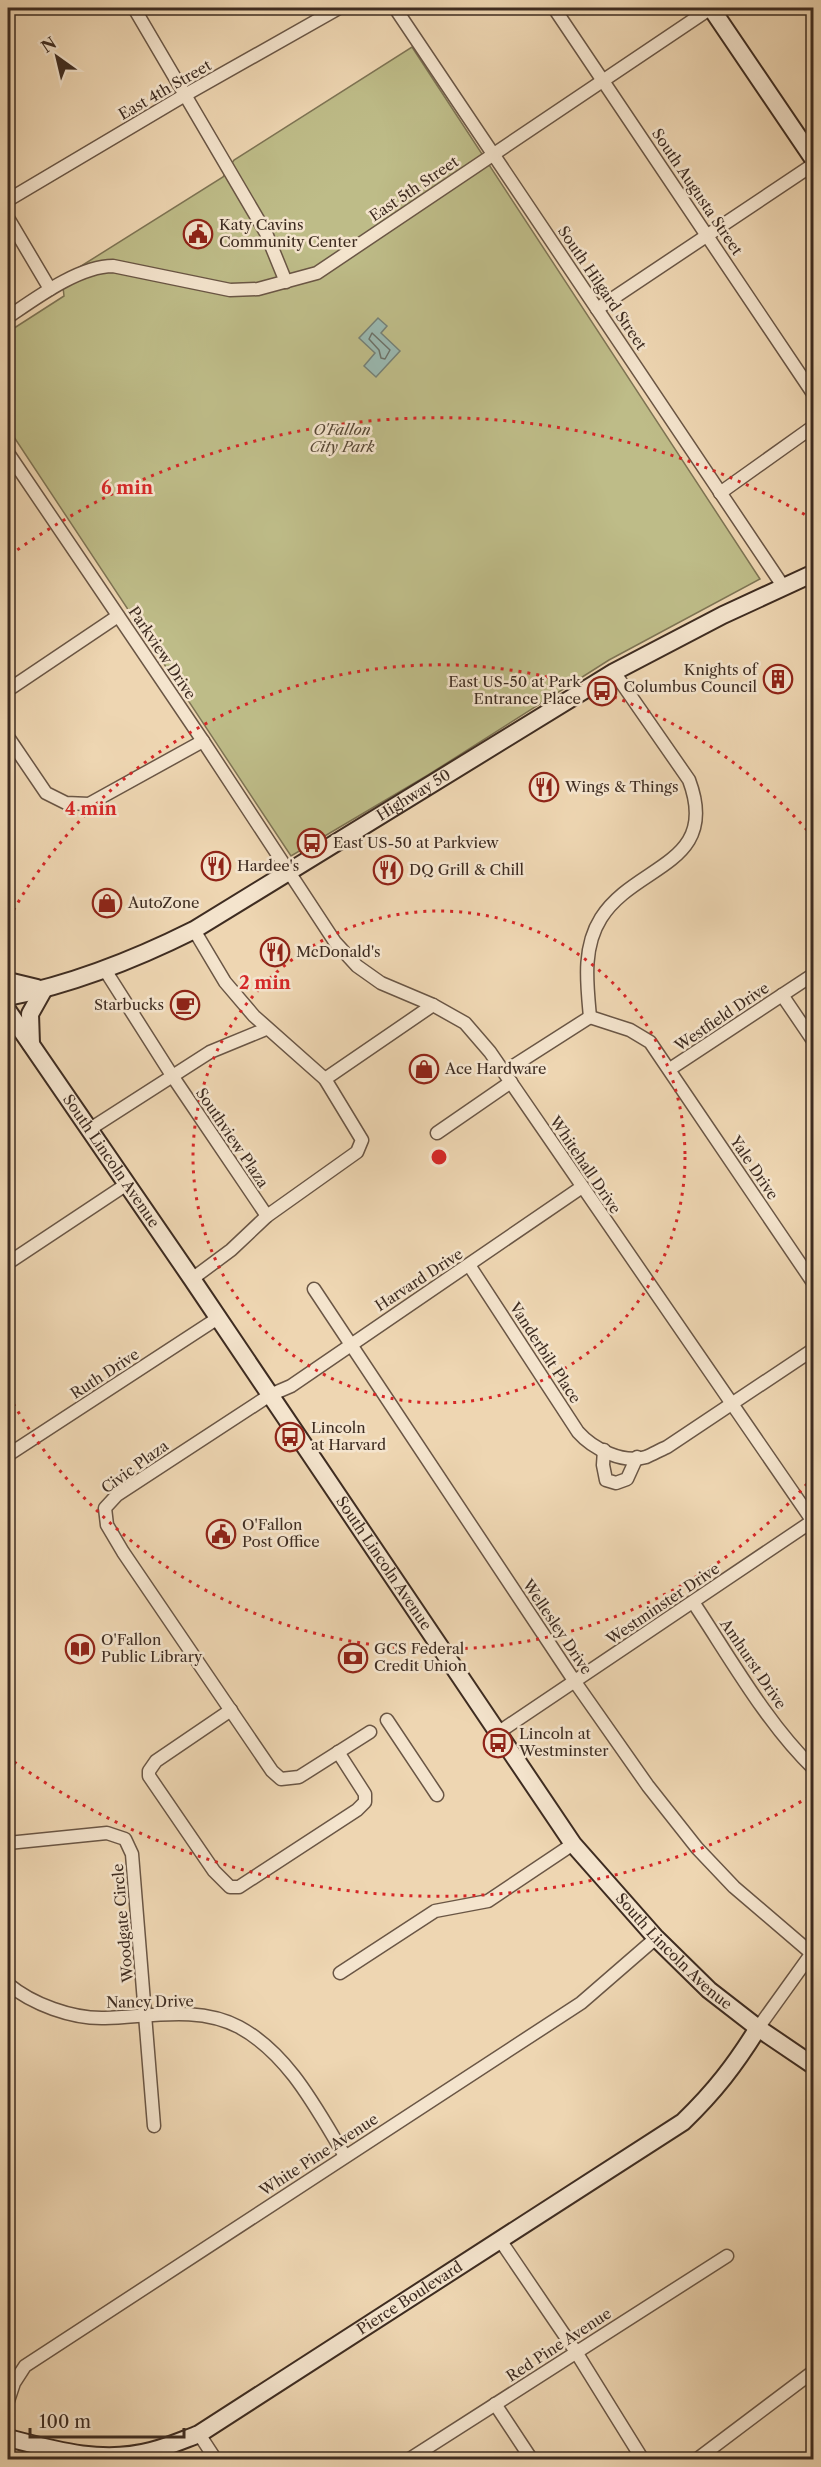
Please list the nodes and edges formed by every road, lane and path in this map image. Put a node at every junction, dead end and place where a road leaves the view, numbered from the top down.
1 (134, 8) edge
2 (339, 8) edge
3 (395, 8) edge
4 (554, 8) edge
5 (711, 8) edge
6 (603, 80) junction
7 (185, 95) junction
8 (494, 154) junction
9 (813, 162) edge
10 (8, 200) edge
11 (8, 218) edge
12 (708, 235) junction
13 (286, 282) junction
14 (50, 289) junction
15 (597, 309) junction
16 (8, 317) edge
17 (813, 395) edge
18 (813, 426) edge
19 (8, 453) edge
20 (720, 493) junction
21 (813, 573) edge
22 (783, 586) junction
23 (118, 616) junction
24 (614, 672) junction
25 (8, 690) edge
26 (8, 737) edge
27 (203, 741) junction
28 (288, 872) junction
29 (194, 930) junction
30 (105, 970) junction
31 (813, 974) edge
32 (8, 981) edge
33 (44, 989) junction
34 (782, 995) junction
35 (8, 997) edge
36 (433, 1005) junction
37 (8, 1011) edge
38 (590, 1017) junction
39 (266, 1029) junction
40 (813, 1042) edge
41 (32, 1046) junction
42 (670, 1069) junction
43 (172, 1077) junction
44 (508, 1077) junction
45 (325, 1080) junction
46 (90, 1129) junction
47 (436, 1133) dead end
48 (127, 1184) junction
49 (582, 1187) junction
50 (267, 1216) junction
51 (8, 1263) edge
52 (470, 1265) junction
53 (192, 1279) junction
54 (813, 1284) edge
55 (314, 1289) dead end
56 (218, 1318) junction
57 (351, 1344) junction
58 (813, 1349) edge
59 (270, 1395) junction
60 (732, 1402) junction
61 (604, 1450) junction
62 (8, 1455) edge
63 (638, 1457) junction
64 (813, 1521) edge
65 (693, 1602) junction
66 (575, 1682) junction
67 (231, 1710) junction
68 (387, 1720) dead end
69 (370, 1732) dead end
70 (499, 1732) junction
71 (338, 1752) junction
72 (813, 1769) edge
73 (437, 1795) dead end
74 (8, 1843) edge
75 (573, 1844) junction
76 (656, 1938) junction
77 (812, 1951) edge
78 (340, 1973) dead end
79 (8, 1984) edge
80 (145, 2016) junction
81 (758, 2028) junction
82 (813, 2066) edge
83 (153, 2126) dead end
84 (345, 2156) junction
85 (500, 2240) junction
86 (727, 2256) dead end
87 (576, 2352) junction
88 (813, 2371) edge
89 (8, 2401) edge
90 (495, 2404) junction
91 (199, 2434) junction
92 (8, 2438) edge
93 (216, 2460) edge
94 (408, 2460) edge
95 (532, 2460) edge
96 (643, 2460) edge
97 (696, 2460) edge

1 - 7 street
2 - 7 street, East 4th Street
3 - 8 street, South Hilgard Street
4 - 6 street, South Augusta Street
5 - 6 street, East 5th Street
5 - 9 main road
6 - 8 street, East 5th Street
6 - 12 street, South Augusta Street
7 - 10 street, East 4th Street
7 - 13 street
8 - 13 street, East 5th Street
8 - 15 street, South Hilgard Street
9 - 12 street
11 - 14 street
12 - 15 street
12 - 17 street, South Augusta Street
13 - 14 street, East 5th Street
14 - 16 street, East 5th Street
15 - 20 street, South Hilgard Street
18 - 20 street
19 - 23 street, Parkview Drive
20 - 22 street, South Hilgard Street
21 - 22 main road, Highway 50
22 - 24 main road, Highway 50
23 - 25 street
23 - 27 street, Parkview Drive
24 - 28 main road, Highway 50
24 - 38 street
26 - 27 street
27 - 28 street, Parkview Drive
28 - 29 main road, Highway 50
28 - 36 street, Whitehall Drive
29 - 30 main road, Highway 50
29 - 39 street
30 - 33 main road, Highway 50
30 - 43 street, Southview Plaza
31 - 34 street, Westfield Drive
32 - 33 main road
33 - 35 main road, Highway 50
33 - 41 main road
34 - 40 street
34 - 42 street, Westfield Drive
36 - 44 street, Whitehall Drive
36 - 45 street
37 - 41 main road, South Lincoln Avenue
38 - 42 street, Westfield Drive
38 - 44 street
39 - 43 street
39 - 45 street
41 - 46 main road, South Lincoln Avenue
42 - 54 street, Yale Drive
43 - 46 street
43 - 50 street, Southview Plaza
44 - 47 street
44 - 49 street, Whitehall Drive
45 - 50 street
46 - 48 main road, South Lincoln Avenue
48 - 51 street
48 - 53 main road, South Lincoln Avenue
49 - 52 street, Harvard Drive
49 - 60 street, Whitehall Drive
50 - 53 street
52 - 57 street, Harvard Drive
52 - 61 street, Vanderbilt Place
53 - 56 main road, South Lincoln Avenue
55 - 57 street, Wellesley Drive
56 - 59 main road, South Lincoln Avenue
56 - 62 street, Ruth Drive
57 - 59 street, Harvard Drive
57 - 66 street, Wellesley Drive
58 - 60 street, Vanderbilt Place
59 - 67 street, Civic Plaza
59 - 70 main road, South Lincoln Avenue
60 - 63 street, Vanderbilt Place
60 - 64 street, Whitehall Drive
61 - 63 street, Vanderbilt Place
61 - 63 street
64 - 65 street, Westminster Drive
65 - 66 street, Westminster Drive
65 - 72 street, Amhurst Drive
66 - 70 street, Westminster Drive
66 - 77 street, Wellesley Drive
67 - 71 street
67 - 71 street
68 - 73 street
69 - 71 street
70 - 75 main road, South Lincoln Avenue
74 - 80 street, Woodgate Circle
75 - 76 main road, South Lincoln Avenue
75 - 78 street
76 - 81 main road, South Lincoln Avenue
76 - 84 street, White Pine Avenue
77 - 81 street
79 - 80 street, Nancy Drive
80 - 83 street, Woodgate Circle
80 - 84 street, Nancy Drive
81 - 82 main road, South Lincoln Avenue
81 - 85 main road, Pierce Boulevard
84 - 89 street, White Pine Avenue
85 - 87 street
85 - 91 main road, Pierce Boulevard
86 - 87 street, Red Pine Avenue
87 - 90 street, Red Pine Avenue
87 - 96 street
88 - 97 street
90 - 94 street, Red Pine Avenue
90 - 95 street
91 - 92 main road, Pierce Boulevard
91 - 93 street

